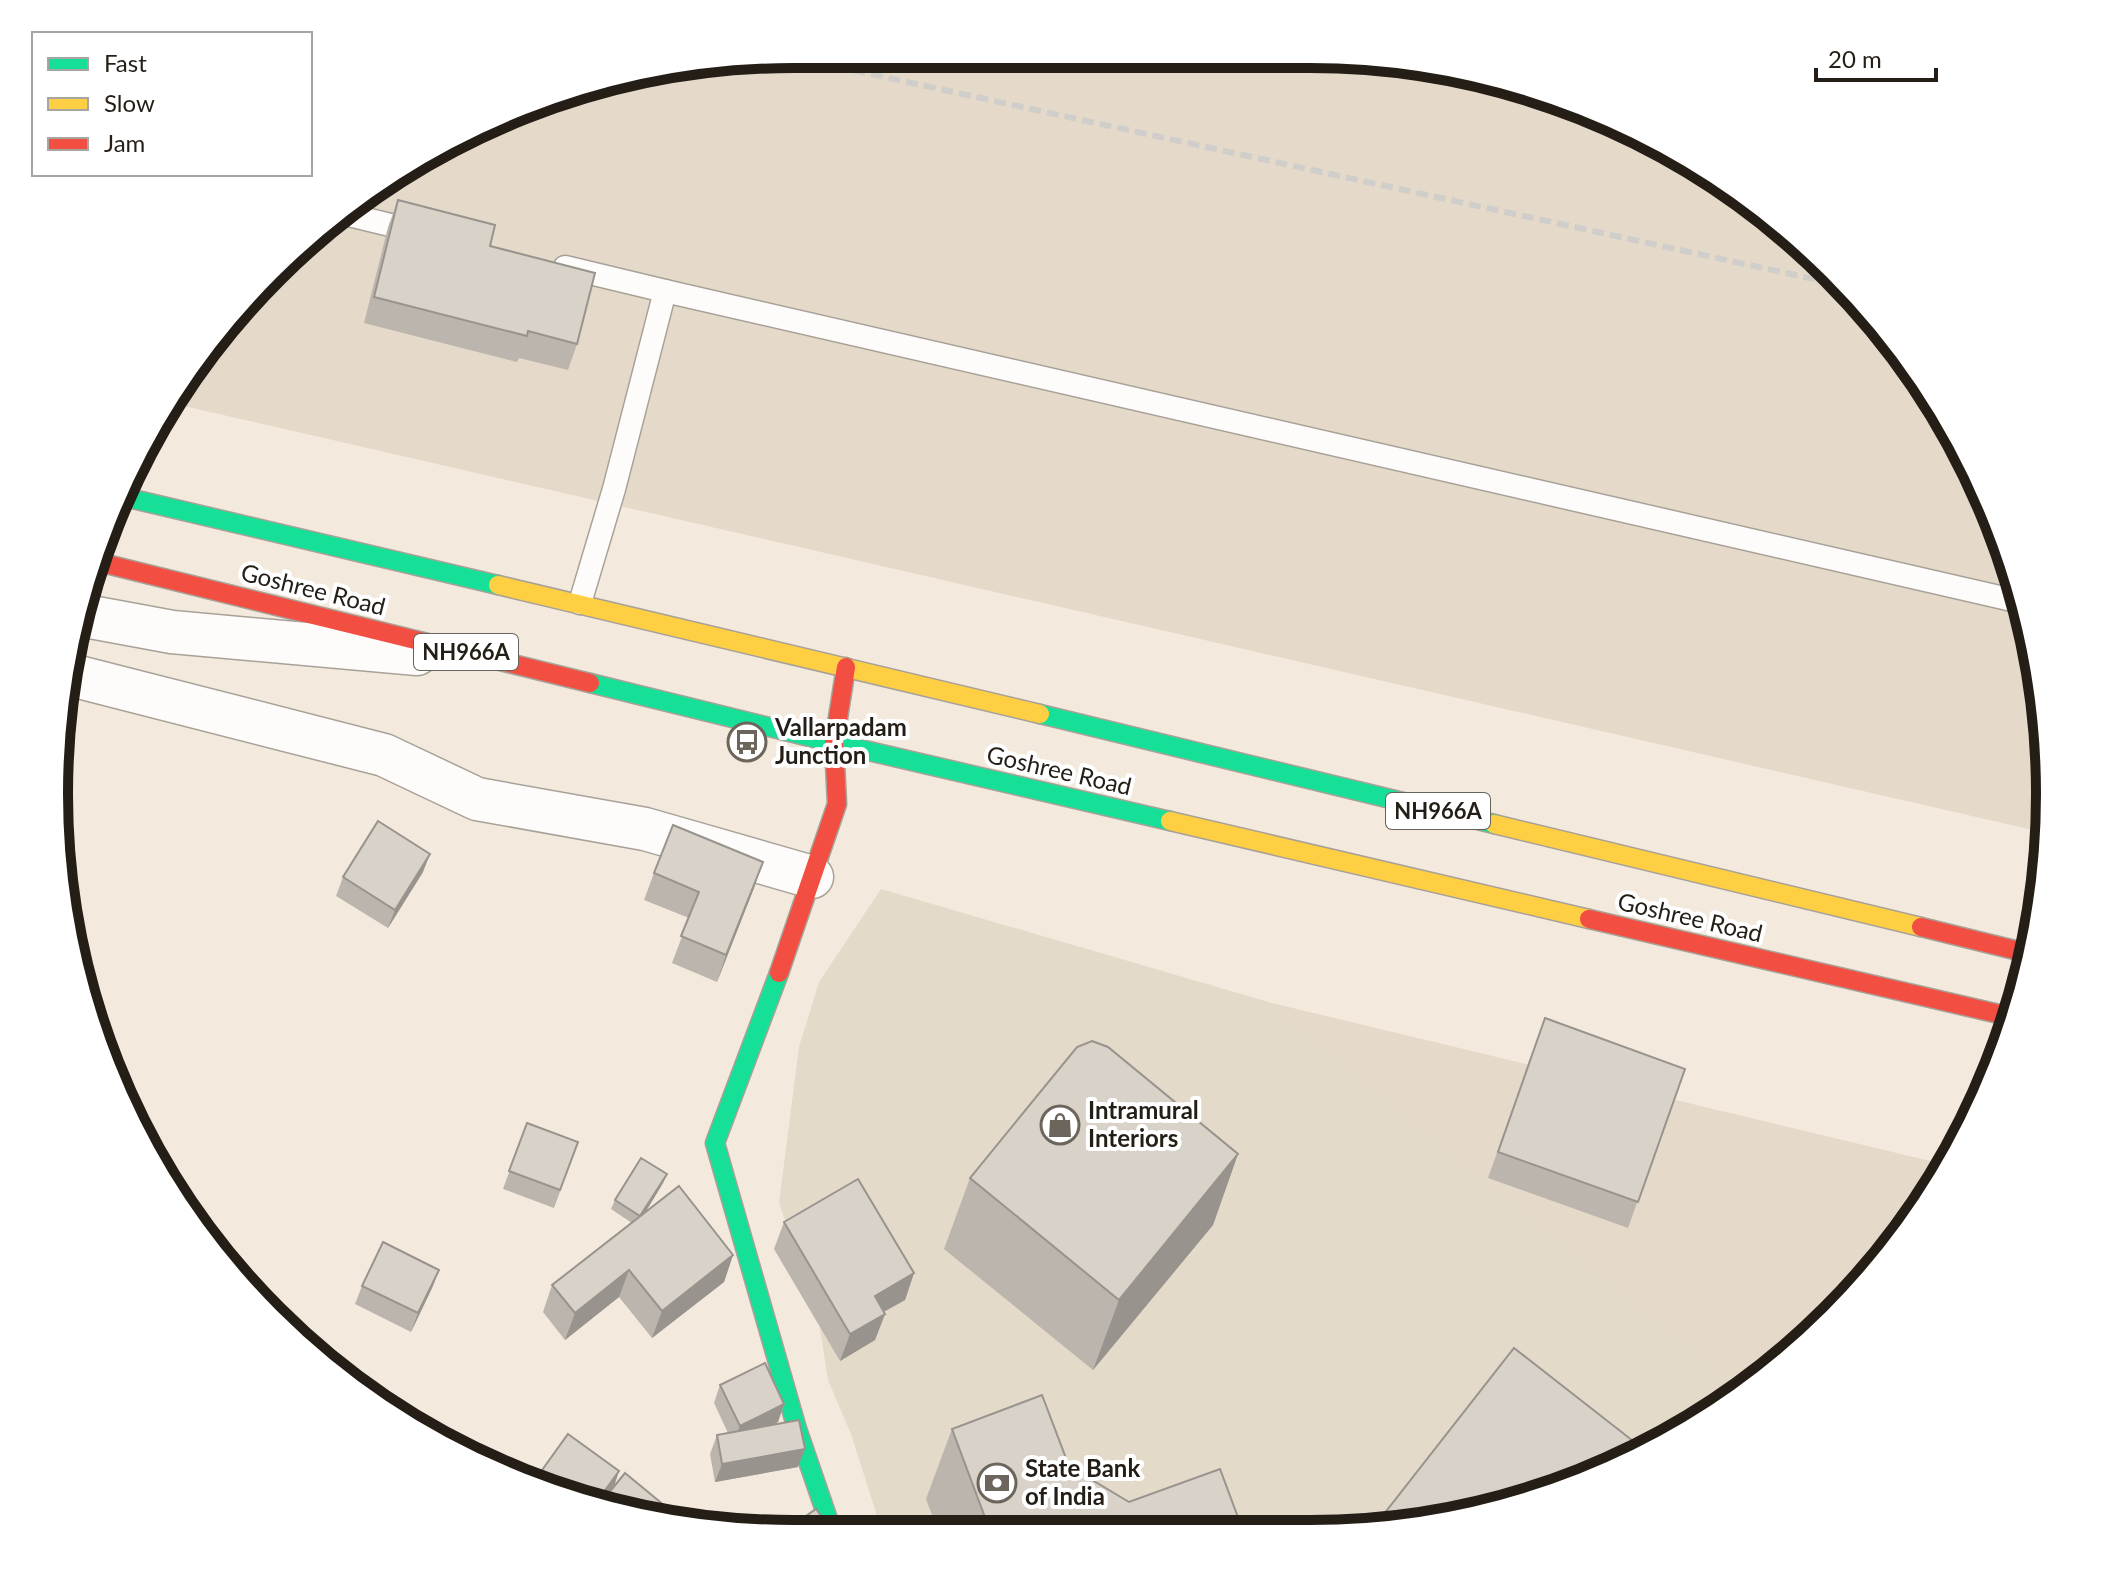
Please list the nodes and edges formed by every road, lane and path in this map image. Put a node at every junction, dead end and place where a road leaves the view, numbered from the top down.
1 (354, 216) edge
2 (437, 236) edge
3 (543, 262) edge
4 (665, 291) junction
5 (131, 499) edge
6 (106, 564) edge
7 (2009, 599) edge
8 (580, 603) junction
9 (90, 617) edge
10 (510, 663) junction
11 (846, 667) junction
12 (78, 677) edge
13 (834, 743) junction
14 (812, 877) junction
15 (2018, 951) edge
16 (2001, 1014) edge
17 (828, 1520) edge

1 - 2 lane
3 - 4 lane
4 - 7 lane
4 - 8 lane
5 - 8 main road, Goshree Road / NH966A
6 - 10 main road, Goshree Road / NH966A
8 - 11 main road, Goshree Road / NH966A
9 - 10 street
10 - 13 main road, Goshree Road / NH966A
11 - 13 main road
11 - 15 main road, Goshree Road / NH966A
12 - 14 street
13 - 14 main road
13 - 16 main road, Goshree Road / NH966A
14 - 17 main road

